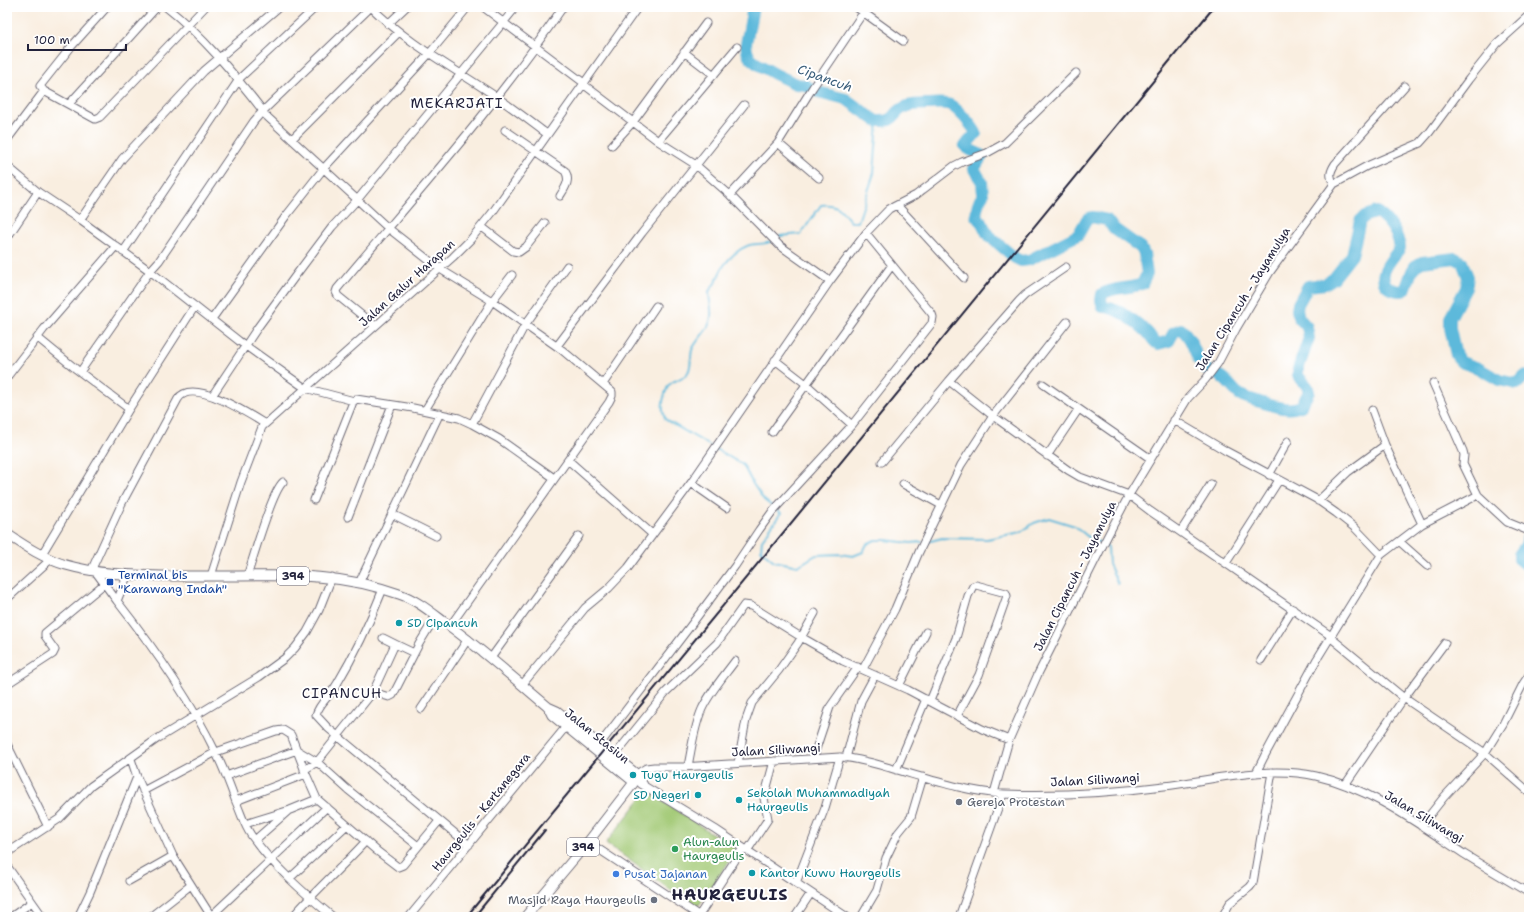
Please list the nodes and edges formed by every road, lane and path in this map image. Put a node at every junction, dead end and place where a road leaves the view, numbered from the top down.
1 (107, 7) edge
2 (157, 7) edge
3 (166, 7) edge
4 (205, 7) edge
5 (279, 7) edge
6 (316, 7) edge
7 (371, 7) edge
8 (406, 7) edge
9 (468, 7) edge
10 (482, 7) edge
11 (516, 7) edge
12 (563, 7) edge
13 (638, 7) edge
14 (856, 7) edge
15 (865, 10) edge
16 (1529, 15) edge
17 (504, 22) junction
18 (706, 23) dead end
19 (388, 24) junction
20 (188, 25) junction
21 (398, 33) junction
22 (903, 42) dead end
23 (536, 46) junction
24 (737, 47) dead end
25 (684, 52) junction
26 (429, 54) junction
27 (218, 58) junction
28 (460, 74) junction
29 (1076, 74) dead end
30 (714, 75) junction
31 (239, 80) junction
32 (583, 83) junction
33 (1405, 86) dead end
34 (44, 91) junction
35 (497, 97) junction
36 (68, 104) junction
37 (744, 105) dead end
38 (262, 112) junction
39 (633, 122) junction
40 (505, 130) dead end
41 (547, 134) junction
42 (292, 139) junction
43 (7, 140) edge
44 (658, 141) junction
45 (778, 143) junction
46 (612, 145) dead end
47 (536, 150) junction
48 (696, 165) junction
49 (7, 166) edge
50 (324, 168) junction
51 (819, 178) dead end
52 (1334, 184) junction
53 (38, 192) junction
54 (730, 195) junction
55 (560, 196) dead end
56 (358, 198) junction
57 (897, 205) junction
58 (80, 220) junction
59 (545, 223) dead end
60 (482, 227) junction
61 (388, 228) junction
62 (866, 233) junction
63 (7, 238) edge
64 (116, 246) junction
65 (123, 252) junction
66 (892, 264) junction
67 (567, 266) dead end
68 (1066, 267) dead end
69 (440, 269) junction
70 (150, 271) junction
71 (512, 275) dead end
72 (964, 278) dead end
73 (830, 281) junction
74 (492, 301) junction
75 (195, 306) junction
76 (656, 306) dead end
77 (212, 319) junction
78 (1067, 322) dead end
79 (525, 325) junction
80 (375, 326) junction
81 (38, 338) junction
82 (246, 346) junction
83 (557, 346) junction
84 (775, 360) junction
85 (80, 372) junction
86 (7, 377) edge
87 (950, 381) junction
88 (1433, 383) dead end
89 (603, 384) junction
90 (806, 384) junction
91 (1043, 384) dead end
92 (305, 388) junction
93 (212, 396) junction
94 (354, 400) junction
95 (392, 405) junction
96 (129, 409) junction
97 (425, 410) junction
98 (1078, 410) junction
99 (1372, 410) dead end
100 (440, 413) junction
101 (993, 416) junction
102 (1174, 420) junction
103 (265, 424) junction
104 (472, 424) junction
105 (852, 426) junction
106 (772, 432) dead end
107 (1288, 441) dead end
108 (1385, 445) junction
109 (1047, 456) junction
110 (1151, 459) junction
111 (568, 460) junction
112 (882, 462) dead end
113 (1269, 475) junction
114 (554, 478) junction
115 (1279, 480) junction
116 (283, 482) dead end
117 (691, 483) junction
118 (903, 484) dead end
119 (1211, 484) dead end
120 (1129, 494) junction
121 (1478, 495) junction
122 (314, 500) dead end
123 (1318, 501) junction
124 (941, 505) junction
125 (727, 508) dead end
126 (392, 514) junction
127 (348, 517) dead end
128 (1422, 524) junction
129 (1526, 530) edge
130 (1181, 531) junction
131 (7, 534) edge
132 (652, 534) junction
133 (436, 536) dead end
134 (579, 536) dead end
135 (1400, 542) junction
136 (42, 554) junction
137 (1381, 555) junction
138 (51, 560) junction
139 (1226, 563) junction
140 (1427, 566) dead end
141 (93, 571) junction
142 (128, 574) junction
143 (210, 576) junction
144 (247, 576) junction
145 (332, 577) junction
146 (360, 583) junction
147 (104, 584) junction
148 (383, 589) junction
149 (7, 600) edge
150 (117, 601) junction
151 (1293, 608) junction
152 (815, 613) dead end
153 (436, 616) junction
154 (450, 626) junction
155 (926, 632) dead end
156 (1331, 636) junction
157 (801, 637) junction
158 (383, 638) dead end
159 (468, 639) junction
160 (395, 644) junction
161 (1445, 644) dead end
162 (414, 653) junction
163 (491, 658) junction
164 (1261, 660) dead end
165 (735, 661) dead end
166 (860, 668) junction
167 (875, 675) junction
168 (1529, 675) edge
169 (7, 684) edge
170 (522, 685) junction
171 (899, 686) junction
172 (373, 692) junction
173 (1404, 698) junction
174 (928, 700) junction
175 (421, 709) dead end
176 (197, 715) junction
177 (956, 716) junction
178 (568, 724) junction
179 (338, 736) junction
180 (1009, 740) junction
181 (7, 744) edge
182 (600, 744) junction
183 (297, 750) junction
184 (216, 752) junction
185 (1485, 753) junction
186 (614, 756) junction
187 (843, 757) junction
188 (131, 758) junction
189 (813, 758) junction
190 (774, 761) junction
191 (317, 762) junction
192 (738, 763) junction
193 (688, 766) junction
194 (896, 770) junction
195 (305, 772) junction
196 (1272, 772) junction
197 (1256, 773) junction
198 (226, 776) junction
199 (137, 777) junction
200 (923, 777) junction
201 (637, 779) junction
202 (1345, 785) junction
203 (143, 791) junction
204 (1529, 792) edge
205 (994, 793) junction
206 (1003, 794) junction
207 (317, 799) junction
208 (236, 801) junction
209 (327, 808) junction
210 (290, 810) junction
211 (439, 821) junction
212 (245, 824) junction
213 (347, 825) junction
214 (1421, 826) junction
215 (48, 827) junction
216 (255, 840) junction
217 (366, 842) junction
218 (588, 842) junction
219 (468, 845) junction
220 (418, 846) junction
221 (745, 849) junction
222 (7, 853) edge
223 (173, 856) junction
224 (272, 859) junction
225 (7, 866) edge
226 (290, 878) junction
227 (129, 881) dead end
228 (796, 883) junction
229 (191, 885) junction
230 (811, 893) junction
231 (1529, 893) edge
232 (310, 897) junction
233 (32, 902) junction
234 (295, 914) dead end
235 (80, 916) edge
236 (210, 916) edge
237 (699, 916) edge
238 (11, 917) edge
239 (43, 917) edge
240 (150, 917) edge
241 (333, 917) edge
242 (410, 917) edge
243 (525, 917) edge
244 (795, 917) edge
245 (847, 917) edge
246 (861, 917) edge
247 (959, 917) edge
248 (1222, 917) edge

1 - 34 street
2 - 36 street
3 - 20 street
4 - 20 street
5 - 27 street
6 - 31 street
7 - 19 street
7 - 38 street
8 - 19 street
9 - 26 street
10 - 17 street
11 - 17 street
12 - 23 street
13 - 32 street, Jalan Galur Harapan
14 - 15 street
15 - 22 street
15 - 45 street
16 - 52 street, Jalan Cipancuh - Jayamulya
17 - 23 street
17 - 28 street
18 - 25 street
19 - 21 street
20 - 27 street
20 - 36 street
21 - 26 street
21 - 42 street
23 - 32 street
23 - 35 street
24 - 30 street
25 - 30 street
25 - 39 street
26 - 28 street
26 - 50 street
27 - 31 street
27 - 58 street
28 - 35 street
28 - 56 street
29 - 57 street
30 - 44 street
31 - 38 street
31 - 65 street
32 - 39 street
32 - 41 street, Jalan Galur Harapan
33 - 52 street
34 - 36 street
34 - 43 street
35 - 41 street
35 - 61 street
37 - 48 street
38 - 42 street
38 - 70 street
39 - 44 street
39 - 46 street
40 - 47 street
41 - 47 street, Jalan Galur Harapan
42 - 50 street
44 - 48 street
45 - 51 street
45 - 54 street
47 - 55 street
47 - 60 street, Jalan Galur Harapan
48 - 54 street
48 - 83 street
49 - 53 street
50 - 56 street
50 - 77 street
52 - 102 street, Jalan Cipancuh - Jayamulya
53 - 58 street
53 - 63 street
54 - 73 street
56 - 61 street
56 - 82 street
57 - 62 street
57 - 72 street
58 - 64 street
59 - 60 street
60 - 69 street, Jalan Galur Harapan
61 - 69 street
61 - 80 street
62 - 66 street
62 - 73 street
64 - 65 street
64 - 81 street
65 - 70 street
66 - 90 street
66 - 105 street
67 - 79 street
68 - 87 street
69 - 74 street
69 - 80 street, Jalan Galur Harapan
70 - 75 street
70 - 85 street
71 - 74 street
73 - 84 street
74 - 79 street
74 - 97 street
75 - 77 street
75 - 96 street
76 - 89 street
77 - 82 street
78 - 101 street
79 - 83 street
79 - 104 street
80 - 92 street, Jalan Galur Harapan
81 - 85 street
81 - 86 street
82 - 92 street
82 - 93 street
83 - 89 street
84 - 90 street
84 - 117 street
85 - 96 street
87 - 101 street
87 - 112 street
88 - 121 street
89 - 111 street
90 - 105 street
90 - 106 street
91 - 98 street
92 - 94 street
92 - 103 street, Jalan Galur Harapan
93 - 103 street
93 - 141 street
94 - 95 street
94 - 122 street
95 - 97 street
95 - 127 street
96 - 136 street
97 - 100 street
98 - 109 street
98 - 110 street
99 - 108 street
100 - 104 street
100 - 126 street
101 - 109 street
101 - 124 street
102 - 110 street, Jalan Cipancuh - Jayamulya
102 - 113 street
103 - 143 street, Jalan Galur Harapan
104 - 114 street
105 - 182 street
107 - 113 street
108 - 123 street
108 - 128 street
109 - 120 street
110 - 120 street, Jalan Cipancuh - Jayamulya
111 - 114 street
111 - 132 street
113 - 115 street
114 - 154 street
115 - 123 street
115 - 139 street
116 - 144 street
117 - 125 street
117 - 132 street
118 - 124 street
119 - 130 street
120 - 130 street
120 - 180 street, Jalan Cipancuh - Jayamulya
121 - 128 street
121 - 129 street
123 - 137 street
124 - 166 street
126 - 133 street
126 - 146 street
128 - 135 street
130 - 139 street
131 - 136 main road, 394
132 - 170 street
134 - 163 street
135 - 137 street
135 - 140 street
136 - 138 main road, 394
137 - 156 street
138 - 141 main road, 394
138 - 149 street
139 - 151 street
141 - 142 main road, 394
141 - 147 street
142 - 143 main road, 394
142 - 150 street
143 - 144 main road, 394
144 - 145 main road, 394
145 - 146 main road, 394
145 - 176 street
146 - 148 main road, 394
147 - 150 street
147 - 169 street
148 - 153 main road, 394
148 - 179 street
150 - 176 street
151 - 156 street
151 - 164 street
152 - 157 street
153 - 154 main road, 394
153 - 162 street
154 - 159 main road, 394
155 - 171 street
156 - 173 street
156 - 197 street
157 - 166 street
157 - 186 street
157 - 192 street
158 - 160 street
159 - 163 main road, 394
159 - 175 street
160 - 162 street
160 - 172 street
161 - 173 street
162 - 172 street
163 - 170 main road, 394
165 - 193 street
166 - 167 street
166 - 189 street
167 - 171 street
167 - 187 street
168 - 185 street
170 - 178 main road, 394
171 - 174 street
172 - 179 street
173 - 185 street
173 - 202 street
174 - 177 street
174 - 177 street
174 - 194 street
176 - 184 street
176 - 188 street
177 - 180 street
178 - 182 main road, 394
178 - 201 main road, Jalan Stasiun / 394
178 - 219 street, Haurgeulis - Kertanegara
179 - 191 street
179 - 211 street
180 - 205 street, Jalan Cipancuh - Jayamulya
181 - 215 street
182 - 186 main road, 394
183 - 184 street
183 - 191 street
183 - 195 street
183 - 198 street
184 - 198 street
184 - 203 street
185 - 204 street
185 - 214 street
186 - 201 main road, 394
187 - 189 street, Jalan Siliwangi
187 - 194 street, Jalan Siliwangi
187 - 228 street
188 - 199 street
188 - 215 street
189 - 190 street, Jalan Siliwangi
190 - 192 street, Jalan Siliwangi
190 - 221 street
191 - 195 street
191 - 220 street
192 - 193 street, Jalan Siliwangi
193 - 201 street, Jalan Siliwangi
194 - 200 street, Jalan Siliwangi
195 - 207 street
195 - 208 street
196 - 197 street, Jalan Siliwangi
196 - 202 street, Jalan Siliwangi
196 - 248 street
197 - 206 street, Jalan Siliwangi
198 - 208 street
199 - 203 street
199 - 235 street
200 - 205 street, Jalan Siliwangi
200 - 246 street
201 - 218 main road, 394
201 - 221 street
202 - 214 street, Jalan Siliwangi
203 - 223 street
205 - 206 street, Jalan Siliwangi
206 - 247 street
207 - 209 street
207 - 210 street
208 - 212 street
209 - 213 street
209 - 224 street
210 - 212 street
210 - 216 street
211 - 219 street
211 - 220 street
212 - 216 street
213 - 217 street
213 - 226 street
214 - 231 street, Jalan Siliwangi
215 - 222 street
216 - 224 street
217 - 220 street
217 - 232 street
218 - 237 street
218 - 243 main road, 394
219 - 242 street, Haurgeulis - Kertanegara
221 - 228 street
221 - 237 street
223 - 227 street
223 - 229 street
224 - 226 street
224 - 236 street
225 - 233 street
226 - 232 street
228 - 230 street
229 - 236 street
229 - 240 street
230 - 244 street
230 - 245 street
232 - 234 street
232 - 241 street
233 - 238 street
233 - 239 street

